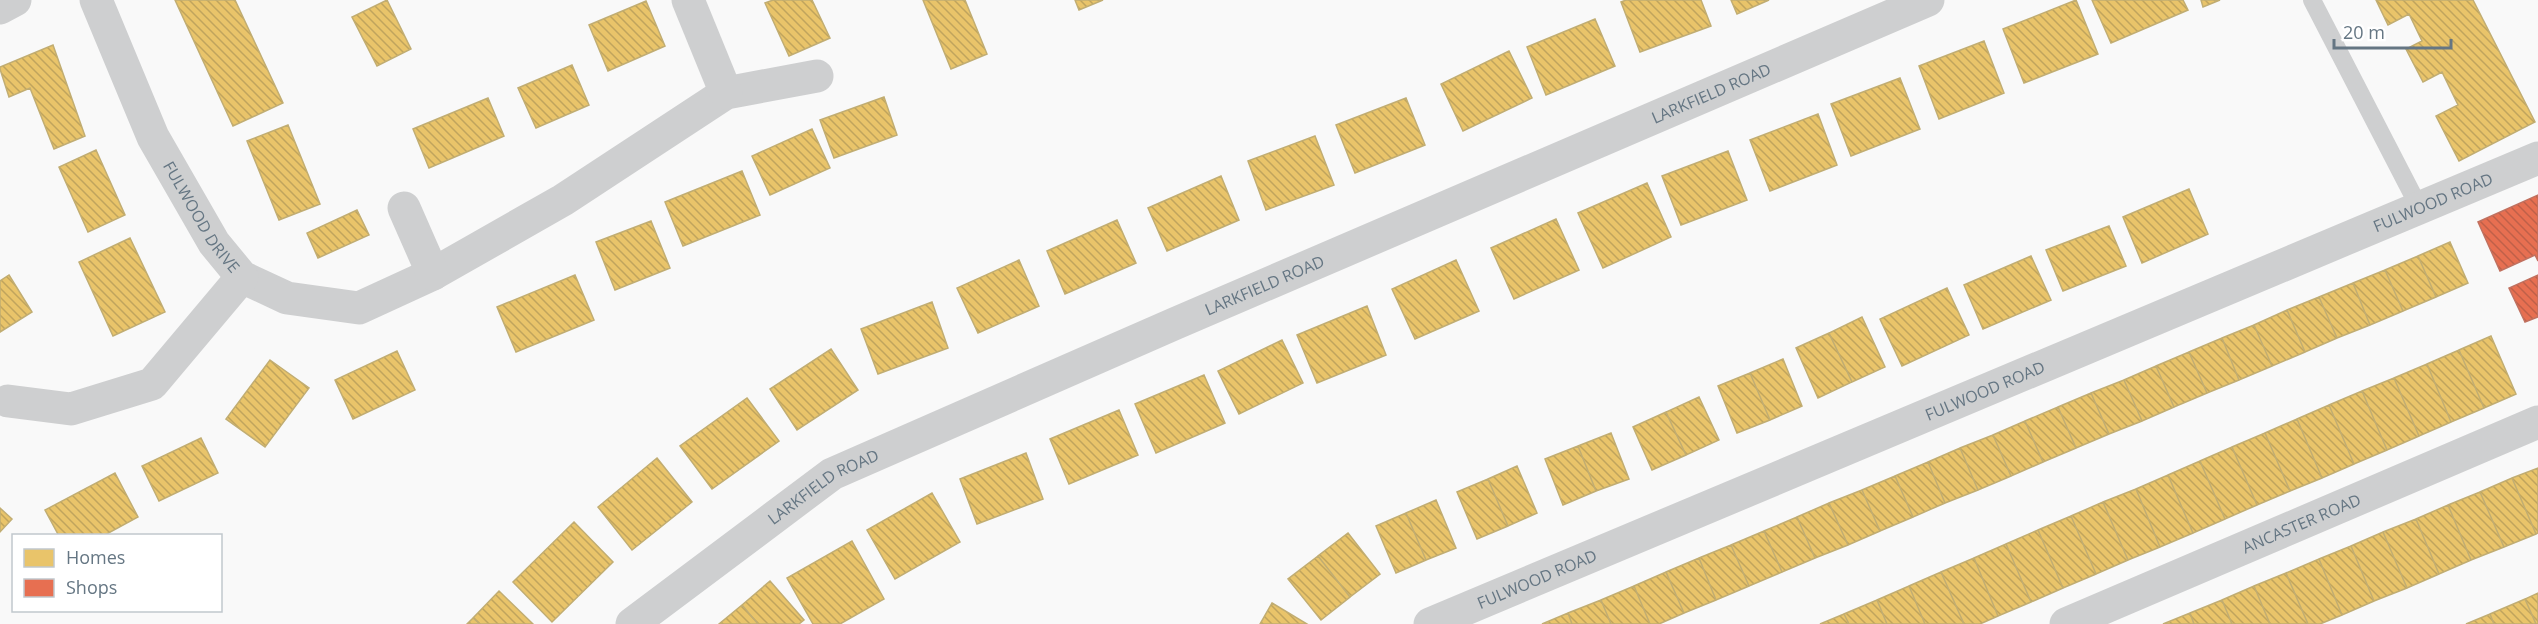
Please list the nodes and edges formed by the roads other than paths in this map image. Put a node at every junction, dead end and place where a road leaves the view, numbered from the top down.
1 (15, 0) edge
2 (96, 0) edge
3 (688, 0) edge
4 (1928, 0) edge
5 (2312, 0) edge
6 (0, 8) edge
7 (817, 76) dead end
8 (726, 93) junction
9 (2538, 158) edge
10 (2420, 207) junction
11 (404, 208) dead end
12 (433, 274) junction
13 (242, 277) junction
14 (8, 401) dead end
15 (2538, 422) edge
16 (632, 624) edge
17 (1430, 624) edge
18 (2066, 624) edge

1 - 6 street
2 - 13 street, FULWOOD DRIVE
3 - 8 street
4 - 16 street, LARKFIELD ROAD
5 - 10 lane
7 - 8 street, FULWOOD DRIVE
8 - 12 street, FULWOOD DRIVE
9 - 10 street, FULWOOD ROAD
10 - 17 street, FULWOOD ROAD
11 - 12 street
12 - 13 street, FULWOOD DRIVE
13 - 14 street
15 - 18 street, ANCASTER ROAD

